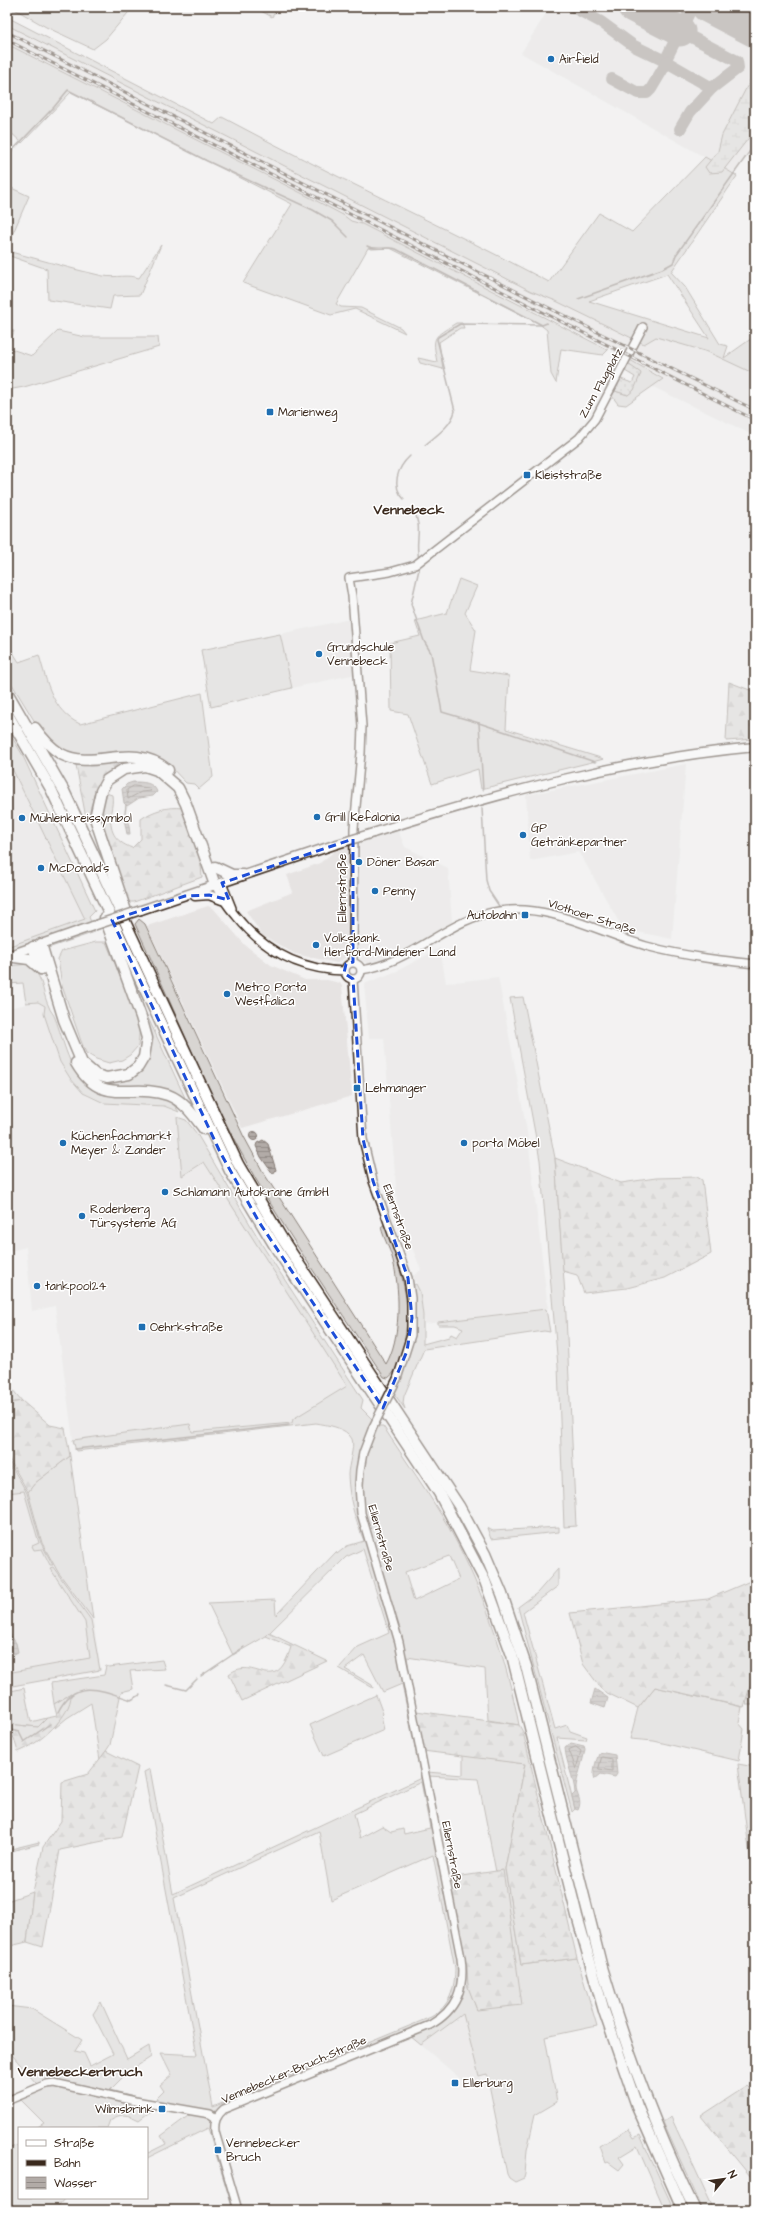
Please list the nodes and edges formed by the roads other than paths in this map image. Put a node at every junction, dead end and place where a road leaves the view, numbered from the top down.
1 (643, 327) dead end
2 (349, 578) joint
3 (7, 692) edge
4 (19, 711) junction
5 (7, 714) edge
6 (755, 747) edge
7 (215, 867) junction
8 (243, 875) junction
9 (93, 879) junction
10 (218, 884) junction
11 (185, 896) junction
12 (222, 900) junction
13 (235, 915) junction
14 (37, 945) junction
15 (7, 956) edge
16 (353, 962) junction
17 (755, 964) edge
18 (145, 967) junction
19 (41, 969) junction
20 (361, 970) junction
21 (345, 971) junction
22 (353, 979) junction
23 (220, 1152) junction
24 (460, 1993) joint
25 (7, 2101) edge
26 (216, 2118) junction
27 (238, 2210) edge
28 (683, 2210) edge
29 (695, 2210) edge

1 - 2 street, Zum Flugplatz
2 - 16 street, Ellernstraße
3 - 4 highway
4 - 7 highway
4 - 18 highway
5 - 9 highway
6 - 8 main road, bridge
7 - 8 highway
7 - 10 highway
8 - 10 main road
9 - 14 highway
9 - 23 highway
10 - 11 main road
10 - 12 street
10 - 13 street
10 - 18 highway
11 - 12 main road
11 - 14 main road, bridge
12 - 13 street
13 - 21 street
14 - 15 main road
14 - 19 highway
15 - 19 highway
16 - 20 street
16 - 21 street
17 - 20 street, Vlothoer Straße
18 - 29 highway
19 - 23 highway
20 - 22 street
21 - 22 street
22 - 24 street, Ellernstraße, bridge
23 - 28 highway
24 - 26 street, Vennebecker-Bruch-Straße
25 - 26 street, Vennebecker-Bruch-Straße
26 - 27 street

